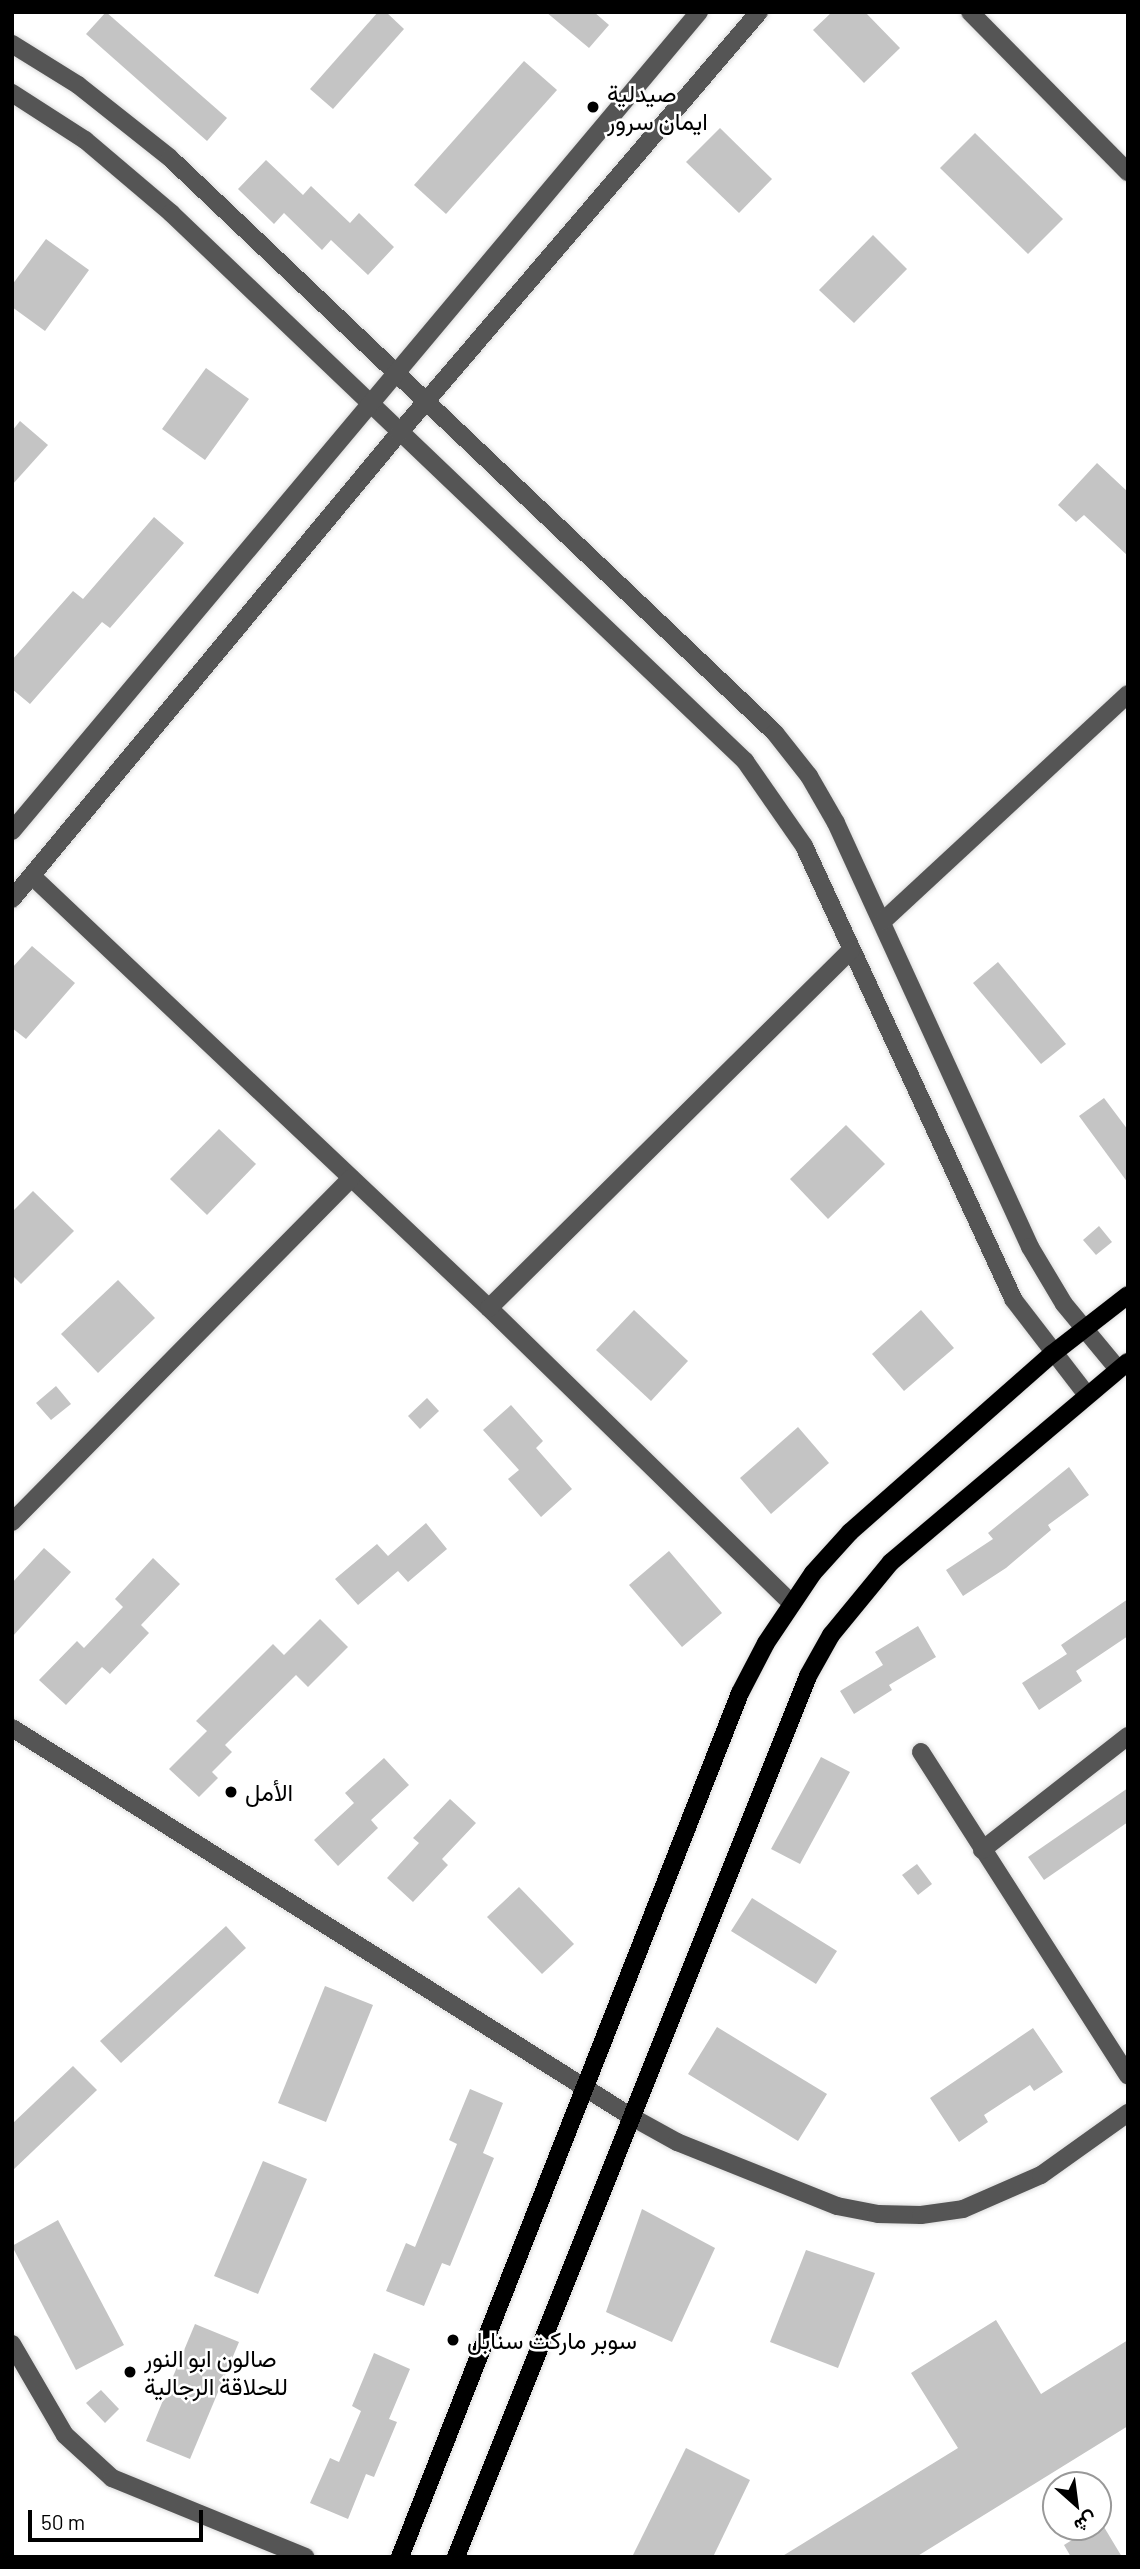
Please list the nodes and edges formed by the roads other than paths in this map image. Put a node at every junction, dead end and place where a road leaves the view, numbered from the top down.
1 (699, 12) edge
2 (759, 12) edge
3 (970, 12) edge
4 (12, 44) edge
5 (12, 93) edge
6 (1128, 172) edge
7 (396, 376) junction
8 (424, 403) junction
9 (370, 407) junction
10 (399, 433) junction
11 (1128, 694) edge
12 (12, 831) edge
13 (32, 876) junction
14 (12, 899) edge
15 (883, 920) junction
16 (851, 950) junction
17 (351, 1178) junction
18 (1128, 1294) edge
19 (489, 1308) junction
20 (1083, 1330) junction
21 (1052, 1354) junction
22 (1123, 1366) edge
23 (1087, 1395) junction
24 (12, 1522) edge
25 (791, 1604) junction
26 (12, 1728) edge
27 (1128, 1736) edge
28 (921, 1752) dead end
29 (982, 1850) junction
30 (1128, 2076) edge
31 (584, 2088) junction
32 (1128, 2113) edge
33 (630, 2116) junction
34 (12, 2344) edge
35 (306, 2557) edge
36 (400, 2557) edge
37 (456, 2557) edge

1 - 7 street
2 - 8 street
3 - 6 street
4 - 7 street
5 - 9 street
7 - 8 street
7 - 9 street
8 - 10 street
8 - 15 street
9 - 10 street
9 - 12 street
10 - 13 street
10 - 16 street
11 - 15 street
13 - 14 street
13 - 17 street
15 - 20 street
16 - 19 street
16 - 21 street
17 - 19 street
17 - 24 street
18 - 20 main road
19 - 25 street
20 - 21 main road
20 - 22 street
21 - 23 street
21 - 25 main road
22 - 23 main road
23 - 33 main road
25 - 31 main road
26 - 31 street
27 - 29 street
28 - 29 street
29 - 30 street
31 - 33 street
31 - 36 main road
32 - 33 street
33 - 37 main road
34 - 35 street

